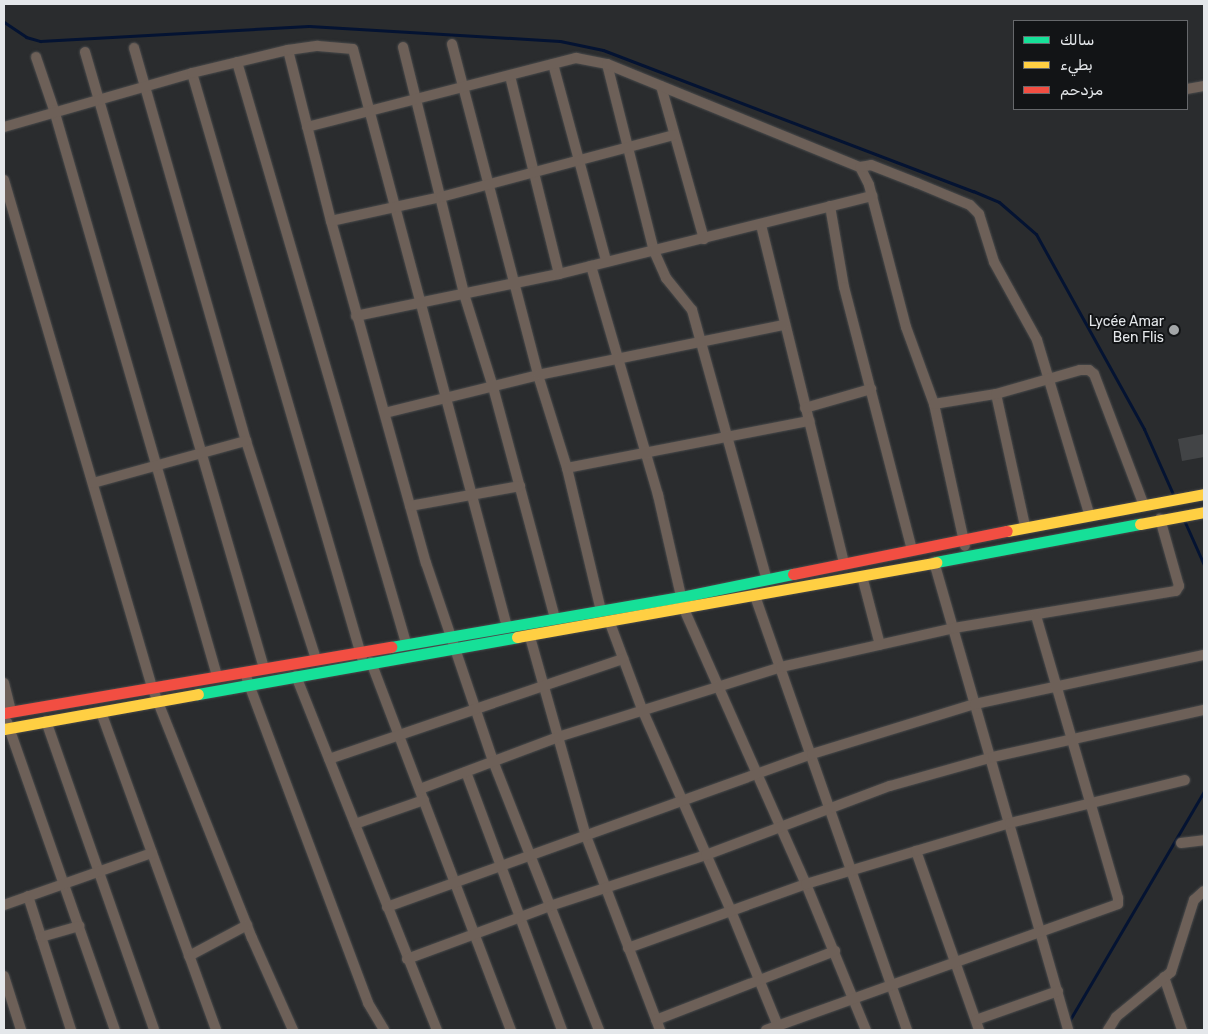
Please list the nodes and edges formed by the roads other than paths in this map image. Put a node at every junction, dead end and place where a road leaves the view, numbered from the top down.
1 (452, 44) dead end
2 (404, 47) dead end
3 (134, 48) dead end
4 (288, 50) junction
5 (85, 52) dead end
6 (36, 57) dead end
7 (237, 62) junction
8 (553, 64) junction
9 (607, 64) junction
10 (192, 73) junction
11 (510, 76) junction
12 (145, 86) junction
13 (661, 86) junction
14 (1204, 86) edge
15 (462, 88) junction
16 (1188, 89) edge
17 (98, 99) junction
18 (416, 100) junction
19 (54, 110) junction
20 (369, 112) junction
21 (4, 127) edge
22 (307, 127) junction
23 (674, 135) junction
24 (627, 146) junction
25 (578, 158) junction
26 (860, 167) junction
27 (534, 172) junction
28 (4, 180) edge
29 (487, 185) junction
30 (872, 196) junction
31 (441, 197) junction
32 (7, 202) edge
33 (830, 206) junction
34 (393, 207) junction
35 (330, 220) junction
36 (761, 225) junction
37 (704, 239) junction
38 (654, 251) junction
39 (606, 262) junction
40 (591, 266) junction
41 (559, 274) junction
42 (514, 284) junction
43 (464, 294) junction
44 (419, 304) junction
45 (356, 316) junction
46 (784, 325) junction
47 (702, 344) junction
48 (619, 361) junction
49 (538, 375) junction
50 (1048, 381) junction
51 (493, 387) junction
52 (871, 389) junction
53 (996, 394) junction
54 (447, 398) junction
55 (934, 404) junction
56 (805, 408) junction
57 (385, 413) junction
58 (809, 421) junction
59 (727, 439) junction
60 (246, 441) junction
61 (202, 454) junction
62 (645, 454) junction
63 (157, 466) junction
64 (567, 468) junction
65 (93, 483) junction
66 (520, 486) junction
67 (1202, 495) edge
68 (474, 496) junction
69 (1145, 502) junction
70 (410, 506) junction
71 (1203, 512) edge
72 (1089, 513) junction
73 (1164, 518) junction
74 (1026, 526) junction
75 (964, 539) junction
76 (912, 550) junction
77 (968, 557) junction
78 (934, 562) junction
79 (844, 564) junction
80 (862, 576) junction
81 (767, 580) junction
82 (755, 596) junction
83 (681, 597) junction
84 (684, 609) junction
85 (602, 611) junction
86 (1036, 616) junction
87 (555, 619) junction
88 (610, 623) junction
89 (507, 627) junction
90 (954, 628) junction
91 (450, 636) junction
92 (530, 637) junction
93 (406, 643) junction
94 (880, 645) junction
95 (455, 650) junction
96 (359, 651) junction
97 (1204, 655) edge
98 (316, 659) junction
99 (623, 659) junction
100 (367, 663) junction
101 (781, 667) junction
102 (264, 668) junction
103 (245, 671) junction
104 (217, 676) junction
105 (296, 676) junction
106 (4, 683) edge
107 (248, 685) junction
108 (1054, 685) junction
109 (544, 686) junction
110 (717, 686) junction
111 (152, 687) junction
112 (158, 701) junction
113 (975, 704) junction
114 (475, 708) junction
115 (642, 709) junction
116 (1204, 710) edge
117 (6, 712) edge
118 (100, 712) junction
119 (46, 722) junction
120 (6, 729) edge
121 (400, 733) junction
122 (558, 737) junction
123 (1072, 740) junction
124 (812, 754) junction
125 (993, 757) junction
126 (329, 759) junction
127 (494, 761) junction
128 (466, 772) junction
129 (755, 774) junction
130 (1185, 780) dead end
131 (420, 789) junction
132 (424, 800) junction
133 (684, 800) junction
134 (1090, 803) junction
135 (831, 807) junction
136 (1010, 823) junction
137 (355, 824) junction
138 (781, 828) junction
139 (586, 836) junction
140 (1204, 840) edge
141 (1181, 843) dead end
142 (916, 851) junction
143 (152, 853) junction
144 (531, 855) junction
145 (706, 855) junction
146 (500, 866) junction
147 (853, 870) junction
148 (98, 872) junction
149 (65, 882) junction
150 (456, 882) junction
151 (806, 884) junction
152 (605, 888) junction
153 (1204, 891) edge
154 (28, 896) junction
155 (4, 905) edge
156 (550, 906) junction
157 (387, 907) junction
158 (732, 911) junction
159 (519, 918) junction
160 (247, 925) junction
161 (79, 926) junction
162 (1041, 930) junction
163 (476, 933) junction
164 (41, 937) junction
165 (628, 948) junction
166 (835, 951) junction
167 (189, 956) junction
168 (407, 959) junction
169 (956, 963) junction
170 (4, 976) edge
171 (1164, 977) junction
172 (759, 979) junction
173 (893, 986) junction
174 (1058, 991) junction
175 (855, 998) junction
176 (656, 1020) junction
177 (977, 1025) edge
178 (785, 1026) edge
179 (21, 1030) edge
180 (70, 1030) edge
181 (115, 1030) edge
182 (154, 1030) edge
183 (216, 1030) edge
184 (293, 1030) edge
185 (384, 1030) edge
186 (437, 1030) edge
187 (511, 1030) edge
188 (562, 1030) edge
189 (599, 1030) edge
190 (660, 1030) edge
191 (766, 1030) edge
192 (866, 1030) edge
193 (907, 1030) edge
194 (1068, 1030) edge
195 (1108, 1030) edge
196 (1182, 1030) edge

1 - 15 street
2 - 18 street
3 - 12 street
4 - 7 street
4 - 20 street
4 - 22 street
5 - 17 street
6 - 19 street
7 - 10 street
7 - 93 street
8 - 9 street
8 - 11 street
8 - 25 street
9 - 13 street
9 - 24 street
10 - 12 street
10 - 96 street
11 - 15 street
11 - 27 street
12 - 17 street
12 - 60 street
13 - 23 street
13 - 26 street
14 - 16 street
15 - 18 street
15 - 29 street
17 - 19 street
17 - 61 street
18 - 20 street
18 - 31 street
19 - 21 street
19 - 63 street
20 - 22 street
20 - 34 street
22 - 35 street
23 - 24 street
23 - 37 street
24 - 25 street
24 - 38 street
25 - 27 street
25 - 39 street
26 - 30 street
26 - 50 street
27 - 29 street
27 - 41 street
28 - 32 street
29 - 31 street
29 - 42 street
30 - 33 street
30 - 55 street
31 - 34 street
31 - 43 street
32 - 65 street
33 - 36 street
33 - 52 street
34 - 35 street
34 - 44 street
35 - 45 street
36 - 37 street
36 - 46 street
37 - 38 street
38 - 39 street
38 - 47 street
39 - 40 street
40 - 41 street
40 - 48 street
41 - 42 street
42 - 43 street
42 - 49 street
43 - 44 street
43 - 51 street
44 - 45 street
44 - 54 street
45 - 57 street
46 - 47 street
46 - 56 street
47 - 48 street
47 - 59 street
48 - 49 street
48 - 62 street
49 - 51 street
49 - 64 street
50 - 53 street
50 - 69 street
50 - 72 street
51 - 54 street
51 - 66 street
52 - 56 street
52 - 76 street
53 - 55 street
53 - 74 street
54 - 57 street
54 - 68 street
55 - 75 street
56 - 58 street
57 - 70 street
58 - 59 street
58 - 79 street
59 - 62 street
59 - 81 street
60 - 61 street
60 - 98 street
61 - 63 street
61 - 102 street
62 - 64 street
62 - 83 street
63 - 65 street
63 - 104 street
64 - 85 street
65 - 111 street
66 - 68 street
66 - 87 street
67 - 69 main road
68 - 70 street
68 - 89 street
69 - 72 main road
70 - 91 street
71 - 73 main road
72 - 74 main road
73 - 77 main road
73 - 86 street
74 - 75 main road
75 - 76 main road
75 - 77 street
76 - 79 main road
77 - 78 main road
78 - 80 main road
78 - 90 street
79 - 81 main road
80 - 82 main road
80 - 94 street
81 - 83 main road
82 - 84 main road
82 - 101 street
83 - 84 street
83 - 85 main road
84 - 88 main road
84 - 110 street
85 - 87 main road
86 - 90 street
86 - 108 street
87 - 89 main road
88 - 92 main road
88 - 99 street
89 - 91 main road
90 - 94 street
90 - 113 street
91 - 93 main road
91 - 95 street
92 - 95 main road
92 - 109 street
93 - 96 main road
94 - 101 street
95 - 100 main road
95 - 114 street
96 - 98 main road
96 - 100 street
97 - 108 street
98 - 102 main road
99 - 109 street
99 - 115 street
100 - 105 main road
100 - 121 street
101 - 110 street
101 - 124 street
102 - 103 main road
103 - 104 main road
103 - 107 street
104 - 111 main road
105 - 107 main road
105 - 126 street
106 - 117 street
107 - 112 main road
107 - 185 street
108 - 113 street
108 - 123 street
109 - 114 street
109 - 122 street
110 - 115 street
110 - 129 street
111 - 112 street
111 - 117 main road
112 - 118 main road
112 - 160 street
113 - 124 street
113 - 125 street
114 - 121 street
114 - 127 street
115 - 122 street
115 - 133 street
116 - 123 street
117 - 120 street
118 - 119 main road
118 - 143 street
119 - 120 main road
119 - 148 street
120 - 149 street
121 - 126 street
121 - 131 street
122 - 127 street
122 - 139 street
123 - 125 street
123 - 134 street
124 - 129 street
124 - 135 street
125 - 135 street
125 - 136 street
126 - 137 street
127 - 128 street
127 - 144 street
128 - 131 street
128 - 146 street
129 - 133 street
129 - 138 street
130 - 134 street
131 - 132 street
132 - 137 street
132 - 150 street
133 - 139 street
133 - 145 street
134 - 136 street
134 - 162 street
135 - 138 street
135 - 147 street
136 - 142 street
136 - 162 street
137 - 157 street
138 - 145 street
138 - 151 street
139 - 144 street
139 - 152 street
140 - 141 street
142 - 147 street
142 - 169 street
143 - 148 street
143 - 167 street
144 - 146 street
144 - 156 street
145 - 152 street
145 - 158 street
146 - 150 street
146 - 159 street
147 - 151 street
147 - 173 street
148 - 149 street
148 - 182 street
149 - 154 street
149 - 161 street
150 - 157 street
150 - 163 street
151 - 158 street
151 - 166 street
152 - 156 street
152 - 165 street
153 - 171 street
154 - 155 street
154 - 164 street
156 - 159 street
156 - 189 street
157 - 168 street
158 - 165 street
158 - 172 street
159 - 163 street
159 - 188 street
160 - 167 street
160 - 184 street
161 - 164 street
161 - 181 street
162 - 169 street
162 - 174 street
163 - 168 street
163 - 187 street
164 - 180 street
165 - 176 street
166 - 172 street
166 - 175 street
167 - 183 street
168 - 186 street
169 - 173 street
169 - 177 street
170 - 179 street
171 - 195 street
171 - 196 street
172 - 176 street
172 - 178 street
173 - 175 street
173 - 193 street
174 - 177 street
174 - 194 street
175 - 178 street
175 - 192 street
176 - 190 street
178 - 191 street

